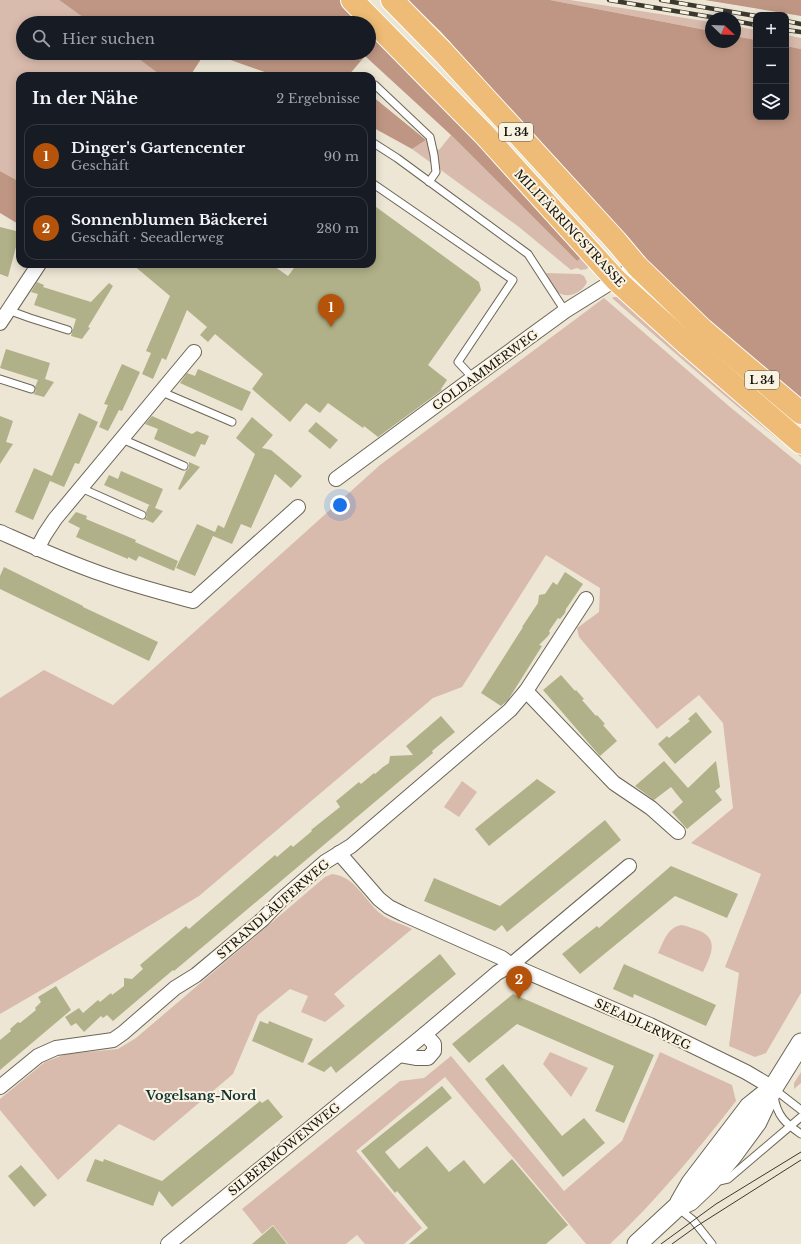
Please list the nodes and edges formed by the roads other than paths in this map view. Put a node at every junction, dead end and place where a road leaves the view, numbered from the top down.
1 (352, 0) edge
2 (392, 0) edge
3 (368, 16) edge
4 (376, 24) edge
5 (376, 86) edge
6 (376, 145) edge
7 (429, 182) junction
8 (376, 186) edge
9 (637, 266) junction
10 (36, 268) edge
11 (616, 280) junction
12 (8, 310) junction
13 (566, 311) junction
14 (0, 323) edge
15 (68, 330) dead end
16 (194, 352) dead end
17 (472, 378) junction
18 (0, 379) edge
19 (31, 389) dead end
20 (162, 392) junction
21 (801, 413) edge
22 (232, 422) dead end
23 (122, 439) junction
24 (801, 443) edge
25 (184, 466) dead end
26 (336, 479) dead end
27 (81, 488) junction
28 (298, 507) dead end
29 (142, 515) dead end
30 (0, 532) edge
31 (37, 549) junction
32 (586, 599) dead end
33 (526, 691) junction
34 (678, 832) dead end
35 (339, 853) junction
36 (629, 866) dead end
37 (511, 965) junction
38 (426, 1034) junction
39 (801, 1043) edge
40 (400, 1055) junction
41 (0, 1087) edge
42 (773, 1088) junction
43 (801, 1110) edge
44 (801, 1117) edge
45 (790, 1127) junction
46 (801, 1134) edge
47 (709, 1182) junction
48 (677, 1207) junction
49 (168, 1244) edge
50 (637, 1244) edge
51 (712, 1244) edge

1 - 3 main road, MILITÄRRINGSTRASSE / L 34
2 - 9 main road, MILITÄRRINGSTRASSE / L 34
4 - 11 main road, MILITÄRRINGSTRASSE / L 34
5 - 7 lane
6 - 7 lane
7 - 13 lane
8 - 17 lane
9 - 11 street, GOLDAMMERWEG
9 - 21 main road, MILITÄRRINGSTRASSE / L 34
10 - 12 street
11 - 13 street, GOLDAMMERWEG
11 - 24 main road, MILITÄRRINGSTRASSE / L 34
12 - 14 street
12 - 15 lane
13 - 17 street, GOLDAMMERWEG
16 - 20 street
17 - 26 street, GOLDAMMERWEG
18 - 19 lane
20 - 22 lane
20 - 23 street
23 - 25 lane
23 - 27 street
27 - 29 lane
27 - 31 street
28 - 31 street
30 - 31 street
32 - 33 street, STRANDLÄUFERWEG
33 - 34 street
33 - 35 street, STRANDLÄUFERWEG
35 - 37 street, SEEADLERWEG
35 - 41 street, STRANDLÄUFERWEG
36 - 37 street
37 - 38 street, SILBERMÖWENWEG
37 - 42 street, SEEADLERWEG
38 - 40 street, SILBERMÖWENWEG
38 - 40 street
39 - 42 main road
40 - 49 street, SILBERMÖWENWEG
42 - 43 lane
42 - 45 lane
42 - 47 main road
42 - 48 main road
44 - 45 lane
45 - 46 lane
45 - 47 lane
47 - 48 main road
48 - 50 main road
48 - 51 lane

